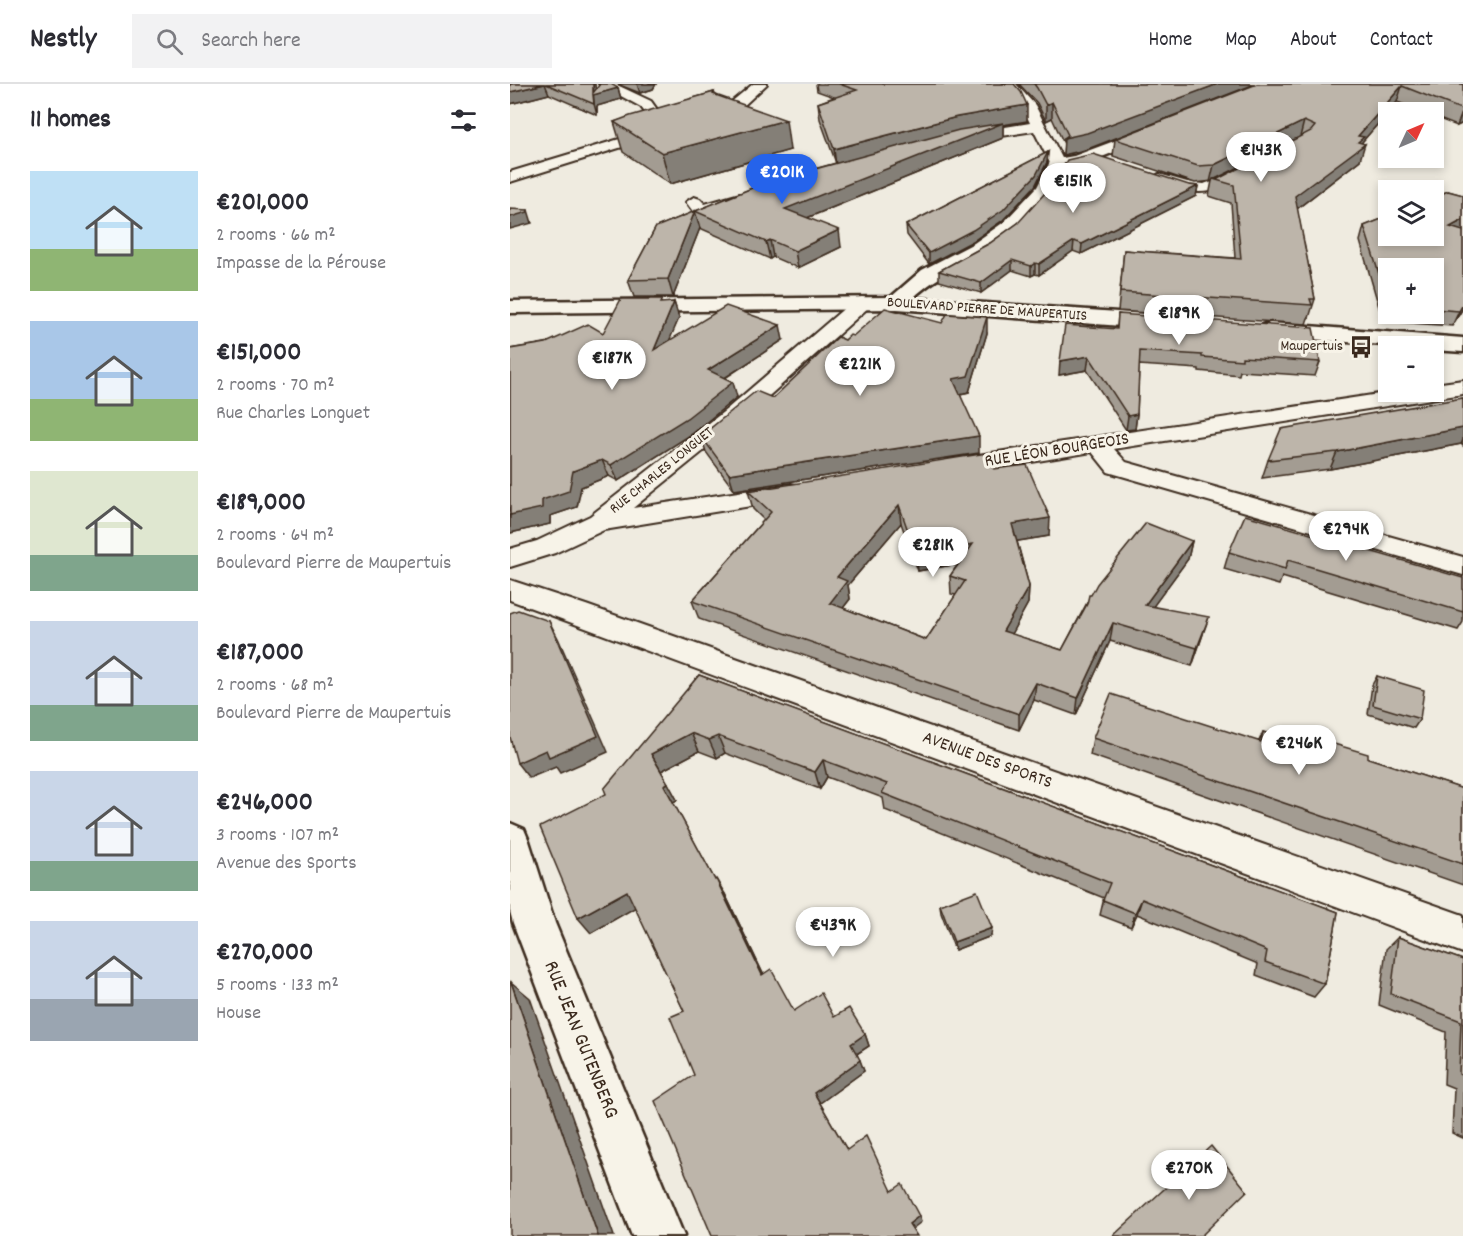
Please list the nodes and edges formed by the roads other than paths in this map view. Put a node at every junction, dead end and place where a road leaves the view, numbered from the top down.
1 (605, 84) edge
2 (761, 84) edge
3 (1009, 84) edge
4 (1169, 125) edge
5 (1040, 126) junction
6 (664, 129) junction
7 (947, 142) edge
8 (1091, 156) junction
9 (1057, 164) junction
10 (1115, 164) edge
11 (1262, 164) edge
12 (1144, 174) edge
13 (510, 177) edge
14 (757, 194) edge
15 (694, 202) dead end
16 (862, 303) junction
17 (897, 303) junction
18 (510, 308) edge
19 (1182, 324) edge
20 (1253, 329) edge
21 (1463, 345) edge
22 (1463, 387) edge
23 (1444, 390) edge
24 (1378, 400) edge
25 (1099, 444) junction
26 (935, 470) edge
27 (819, 488) edge
28 (598, 522) junction
29 (510, 558) edge
30 (1463, 566) edge
31 (510, 590) edge
32 (510, 841) edge
33 (1463, 934) edge
34 (658, 1236) edge

1 - 6 street
2 - 6 street
3 - 5 street
4 - 8 street
5 - 7 street
5 - 9 street
6 - 13 street
8 - 9 street
8 - 10 street
9 - 17 street
11 - 12 street
14 - 15 street
16 - 17 street, BOULEVARD PIERRE DE MAUPERTUIS
16 - 18 street, BOULEVARD PIERRE DE MAUPERTUIS
16 - 28 street, RUE CHARLES LONGUET
17 - 19 street, BOULEVARD PIERRE DE MAUPERTUIS
20 - 21 street
22 - 23 street, RUE LÉON BOURGEOIS
24 - 25 street, RUE LÉON BOURGEOIS
25 - 26 street, RUE LÉON BOURGEOIS
25 - 30 street
27 - 28 street
28 - 29 street
31 - 33 street, AVENUE DES SPORTS
32 - 34 street, RUE JEAN GUTENBERG

